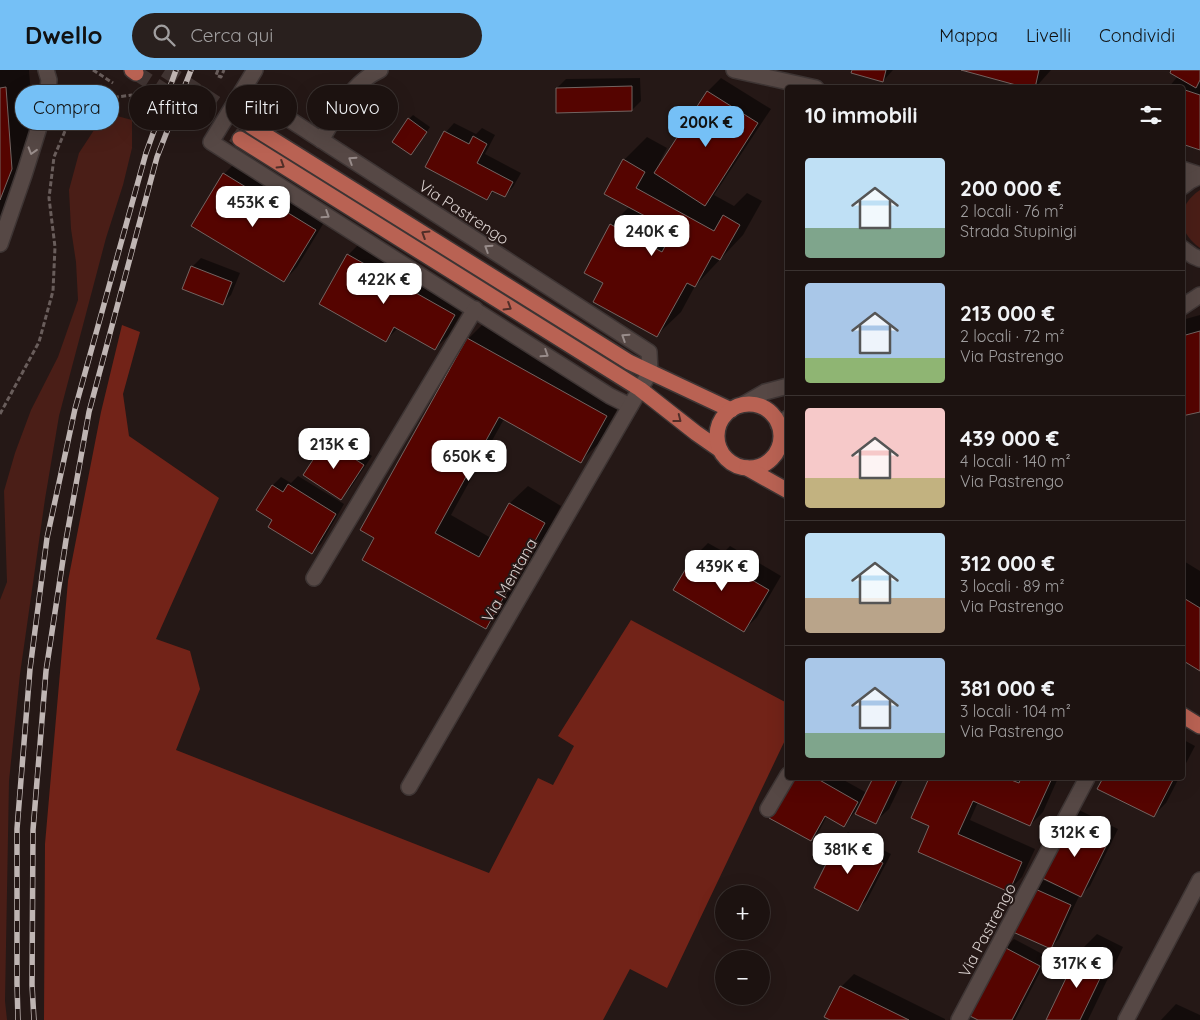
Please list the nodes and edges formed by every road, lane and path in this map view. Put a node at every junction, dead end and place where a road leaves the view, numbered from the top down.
1 (46, 70) edge
2 (218, 70) edge
3 (224, 70) edge
4 (255, 70) edge
5 (270, 70) edge
6 (380, 70) edge
7 (734, 70) edge
8 (72, 80) dead end
9 (72, 85) edge
10 (247, 85) edge
11 (802, 85) edge
12 (226, 118) edge
13 (297, 124) edge
14 (65, 130) edge
15 (257, 130) tunnel mouth
16 (240, 139) tunnel mouth
17 (321, 140) junction
18 (1185, 170) edge
19 (1200, 176) edge
20 (1185, 185) edge
21 (0, 244) edge
22 (1200, 295) edge
23 (1185, 305) edge
24 (475, 309) junction
25 (650, 372) junction
26 (785, 387) edge
27 (640, 389) junction
28 (630, 406) junction
29 (737, 407) junction
30 (0, 414) edge
31 (784, 429) edge
32 (719, 449) junction
33 (747, 468) junction
34 (785, 489) edge
35 (314, 578) dead end
36 (1185, 717) edge
37 (1200, 726) edge
38 (785, 780) edge
39 (1086, 780) edge
40 (409, 787) dead end
41 (768, 809) dead end
42 (1200, 880) edge
43 (959, 1020) edge
44 (1126, 1020) edge

1 -> 21 street
2 - 3 path
4 - 5 street
4 - 10 street
6 - 17 street
7 - 11 street
8 - 9 path
12 -> 24 street
13 - 17 street, Via Pastrengo
14 - 30 path
25 -> 15 main road
16 -> 27 main road
25 -> 17 street, Via Pastrengo
18 - 19 street
19 - 20 street
22 - 23 street
24 -> 28 street
24 - 35 street
25 - 27 street
25 - 29 main road
26 - 29 street
27 - 28 street, Via Mentana
27 -> 32 main road
28 - 40 street, Via Mentana
29 - 31 main road
29 - 32 main road
31 - 33 main road
32 - 33 main road
33 - 34 main road
36 - 37 main road
38 - 41 street
39 - 43 street, Via Pastrengo
42 - 44 street

